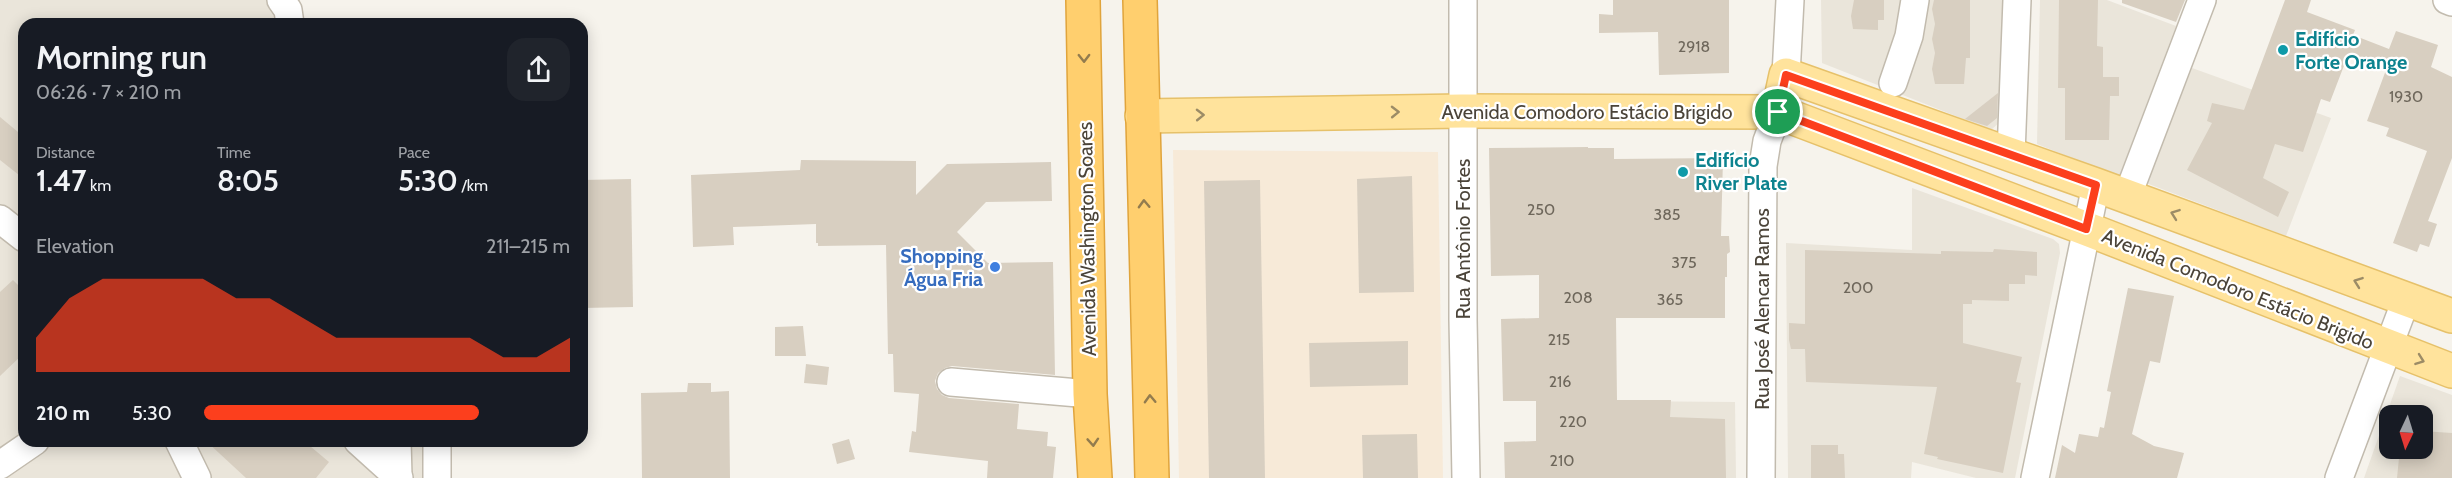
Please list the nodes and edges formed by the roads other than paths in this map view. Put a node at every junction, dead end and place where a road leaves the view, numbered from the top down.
1 (281, 0) edge
2 (1083, 0) edge
3 (1140, 0) edge
4 (1463, 0) edge
5 (1790, 0) edge
6 (1915, 0) edge
7 (2017, 0) edge
8 (2202, 0) edge
9 (2447, 0) edge
10 (2452, 2) edge
11 (289, 18) edge
12 (1786, 75) junction
13 (1888, 95) junction
14 (1462, 111) junction
15 (1778, 112) junction
16 (1142, 116) junction
17 (2011, 154) junction
18 (2096, 185) junction
19 (2127, 196) junction
20 (0, 219) edge
21 (2086, 229) junction
22 (18, 233) edge
23 (2406, 300) junction
24 (2452, 316) edge
25 (2388, 348) junction
26 (2452, 371) edge
27 (951, 382) dead end
28 (1090, 394) junction
29 (26, 447) edge
30 (182, 447) edge
31 (365, 447) edge
32 (397, 447) edge
33 (437, 447) edge
34 (0, 465) edge
35 (398, 477) edge
36 (196, 478) edge
37 (437, 478) edge
38 (1095, 478) edge
39 (1152, 478) edge
40 (1466, 478) edge
41 (1761, 478) edge
42 (2035, 478) edge
43 (2339, 478) edge

1 - 11 street
2 -> 28 highway, Avenida Washington Soares
3 - 16 highway
4 - 14 street, Rua Antônio Fortes
5 - 12 street, Rua José Alencar Ramos
6 - 13 street
7 - 17 street
8 - 19 street
9 - 10 street
12 - 13 main road
12 - 15 main road, Rua José Alencar Ramos
13 - 17 main road
14 - 15 main road, Avenida Comodoro Estácio Brigido
16 -> 14 main road, Avenida Comodoro Estácio Brigido
14 - 40 street, Rua Antônio Fortes
15 - 21 main road, Avenida Comodoro Estácio Brigido
15 - 41 street, Rua José Alencar Ramos
39 -> 16 highway
17 - 18 main road
18 - 19 main road
18 - 21 street
23 -> 19 main road
20 - 22 street
21 - 25 main road, Avenida Comodoro Estácio Brigido
21 - 42 street
23 - 24 main road
23 - 25 street
25 -> 26 main road, Avenida Comodoro Estácio Brigido
25 - 43 street
27 - 28 street
28 -> 38 highway, Avenida Washington Soares
29 - 34 street
30 - 36 street
31 - 35 street
32 - 35 street
33 - 37 street

